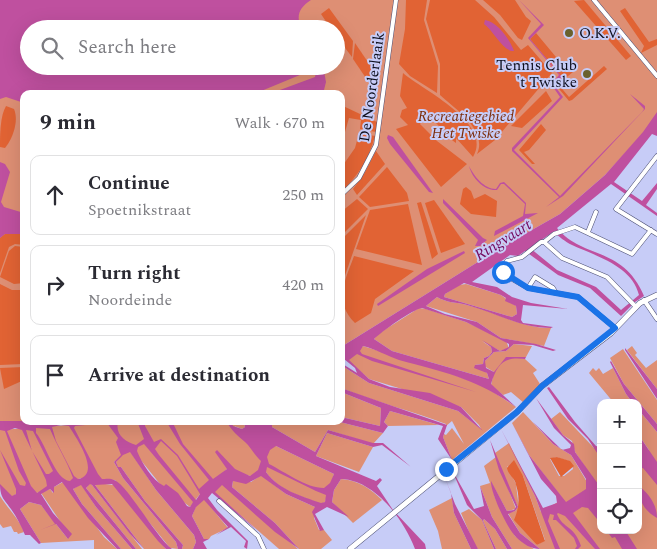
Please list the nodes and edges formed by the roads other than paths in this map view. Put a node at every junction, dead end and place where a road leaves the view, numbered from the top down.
1 (396, 0) edge
2 (594, 0) edge
3 (657, 76) edge
4 (657, 156) edge
5 (345, 192) edge
6 (596, 212) dead end
7 (651, 230) junction
8 (588, 232) junction
9 (657, 234) edge
10 (544, 242) junction
11 (528, 288) junction
12 (556, 293) junction
13 (657, 294) edge
14 (644, 300) junction
15 (633, 304) junction
16 (657, 319) edge
17 (615, 328) junction
18 (219, 502) dead end
19 (264, 549) edge
20 (350, 549) edge

1 - 5 street, De Noorderlaaik
2 - 3 street
4 - 7 street
6 - 8 street
7 - 8 street
7 - 9 street
8 - 10 street
10 - 11 street
10 - 15 street
11 - 12 street
11 - 12 street
12 - 17 street
13 - 14 street
14 - 15 street
14 - 16 street
15 - 17 street
17 - 20 street
18 - 19 street

